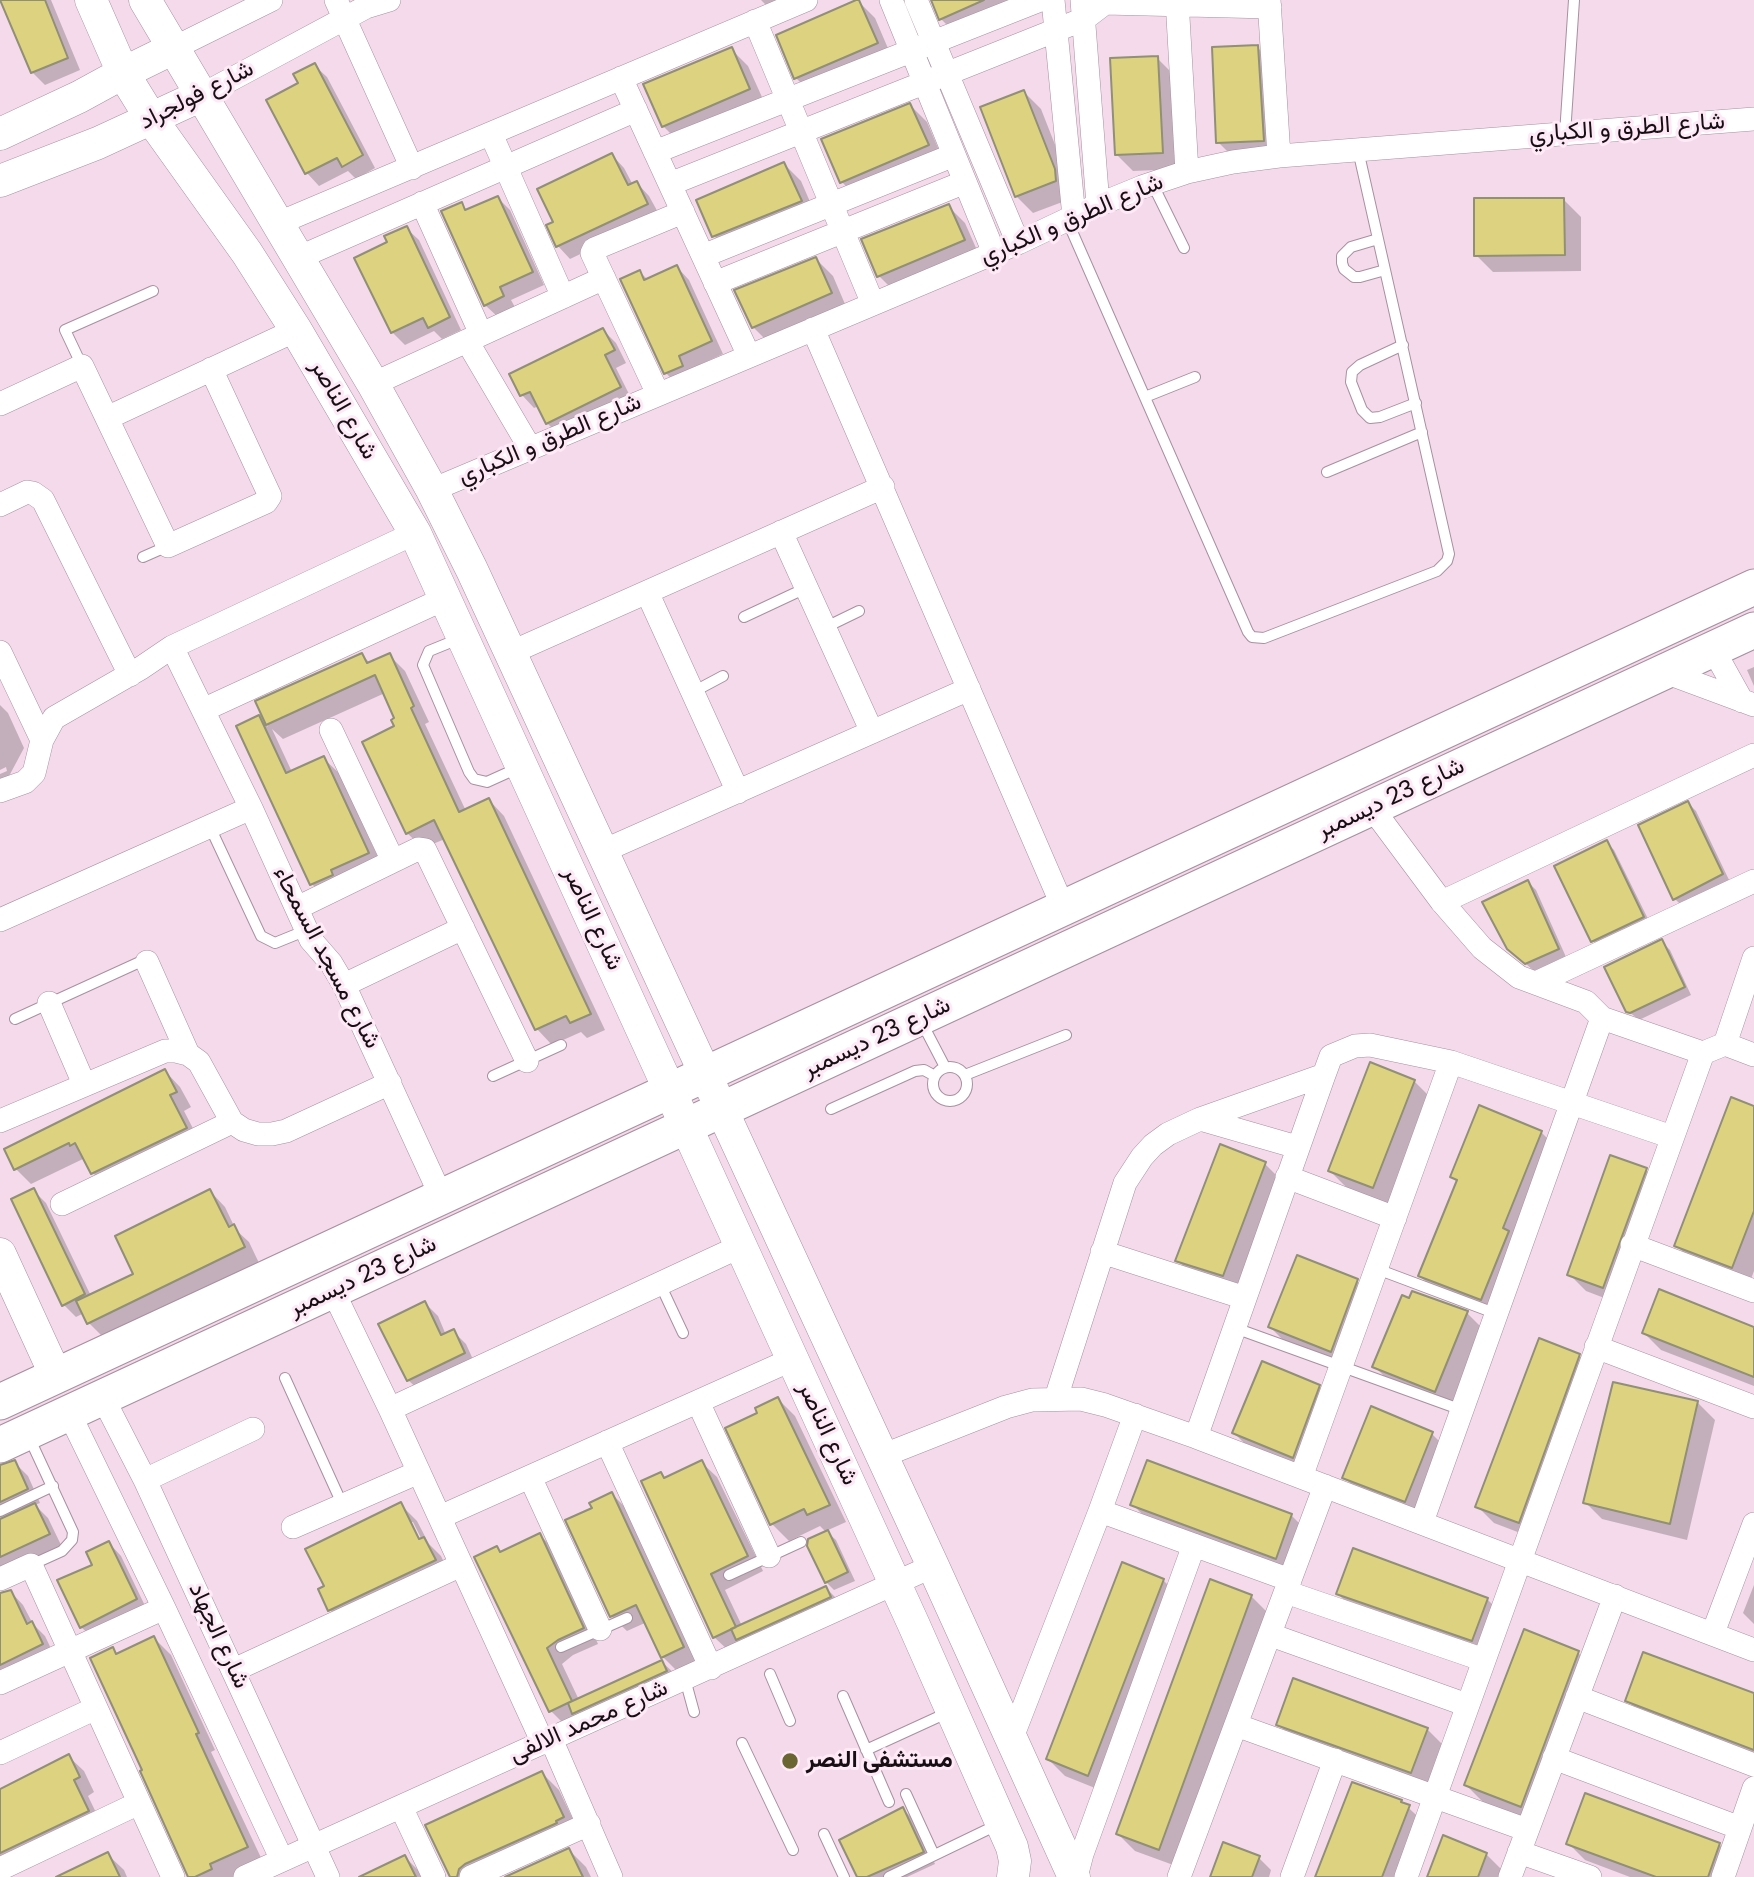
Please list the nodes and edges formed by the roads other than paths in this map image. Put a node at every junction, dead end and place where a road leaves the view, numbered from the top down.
1 (91, 0) edge
2 (145, 0) edge
3 (271, 0) edge
4 (390, 0) edge
5 (806, 0) edge
6 (891, 0) edge
7 (916, 0) edge
8 (1040, 0) edge
9 (1053, 0) edge
10 (1574, 0) edge
11 (1177, 3) edge
12 (1269, 3) edge
13 (1093, 6) edge
14 (340, 10) edge
15 (755, 21) junction
16 (1056, 29) junction
17 (934, 42) junction
18 (174, 48) junction
19 (912, 50) junction
20 (123, 73) junction
21 (946, 73) junction
22 (621, 78) junction
23 (924, 81) junction
24 (202, 95) junction
25 (788, 100) junction
26 (636, 110) junction
27 (1754, 119) edge
28 (152, 120) junction
29 (801, 131) junction
30 (0, 134) edge
31 (491, 134) junction
32 (1565, 134) junction
33 (1359, 150) junction
34 (655, 152) junction
35 (954, 155) junction
36 (1279, 156) junction
37 (506, 167) junction
38 (412, 168) junction
39 (1187, 172) junction
40 (0, 181) edge
41 (965, 182) junction
42 (1152, 183) junction
43 (670, 184) junction
44 (422, 203) junction
45 (831, 204) junction
46 (1098, 205) junction
47 (683, 212) junction
48 (1071, 219) junction
49 (279, 223) junction
50 (842, 232) junction
51 (1378, 239) junction
52 (1018, 243) junction
53 (1184, 248) dead end
54 (994, 253) junction
55 (703, 256) junction
56 (300, 257) junction
57 (1385, 270) junction
58 (604, 278) junction
59 (715, 283) junction
60 (153, 291) dead end
61 (563, 297) junction
62 (873, 304) junction
63 (813, 329) junction
64 (296, 330) junction
65 (474, 337) junction
66 (1403, 345) junction
67 (749, 356) junction
68 (82, 366) junction
69 (211, 369) junction
70 (1195, 377) dead end
71 (373, 384) junction
72 (658, 394) junction
73 (1145, 397) junction
74 (1416, 403) junction
75 (0, 404) edge
76 (107, 418) junction
77 (1422, 432) junction
78 (530, 448) junction
79 (1327, 472) dead end
80 (883, 487) junction
81 (432, 490) junction
82 (2, 501) edge
83 (781, 532) junction
84 (415, 533) junction
85 (168, 546) junction
86 (143, 557) dead end
87 (1754, 587) edge
88 (806, 588) junction
89 (647, 592) junction
90 (446, 598) junction
91 (859, 611) dead end
92 (744, 617) dead end
93 (824, 628) junction
94 (1754, 630) edge
95 (464, 637) junction
96 (172, 647) junction
97 (1713, 649) junction
98 (0, 652) edge
99 (510, 653) junction
100 (1665, 672) junction
101 (130, 675) junction
102 (723, 676) dead end
103 (969, 689) junction
104 (693, 692) junction
105 (1748, 703) edge
106 (1499, 705) junction
107 (203, 710) junction
108 (331, 730) dead end
109 (872, 732) junction
110 (42, 740) junction
111 (1513, 743) junction
112 (1754, 755) edge
113 (522, 766) junction
114 (0, 791) edge
115 (738, 792) junction
116 (251, 808) junction
117 (1372, 808) junction
118 (210, 827) junction
119 (603, 852) junction
120 (393, 861) junction
121 (1754, 881) edge
122 (1442, 902) junction
123 (1063, 907) junction
124 (297, 908) junction
125 (0, 920) edge
126 (463, 929) junction
127 (307, 930) junction
128 (1754, 958) edge
129 (147, 962) joint
130 (1536, 983) junction
131 (344, 985) junction
132 (49, 1003) junction
133 (919, 1018) junction
134 (1602, 1018) junction
135 (15, 1019) dead end
136 (1066, 1035) dead end
137 (1725, 1044) junction
138 (561, 1045) dead end
139 (1703, 1053) junction
140 (188, 1054) junction
141 (1754, 1055) edge
142 (527, 1061) junction
143 (1451, 1062) junction
144 (945, 1067) junction
145 (705, 1073) junction
146 (965, 1075) junction
147 (1324, 1075) junction
148 (493, 1076) dead end
149 (935, 1076) junction
150 (390, 1083) junction
151 (84, 1084) junction
152 (670, 1090) junction
153 (1572, 1101) junction
154 (722, 1110) junction
155 (831, 1110) dead end
156 (1200, 1119) junction
157 (0, 1121) edge
158 (232, 1122) junction
159 (687, 1126) junction
160 (1672, 1137) junction
161 (1297, 1147) junction
162 (1287, 1177) junction
163 (441, 1196) junction
164 (62, 1203) dead end
165 (1395, 1218) junction
166 (1632, 1245) junction
167 (741, 1246) junction
168 (1102, 1252) junction
169 (0, 1254) edge
170 (1377, 1269) junction
171 (660, 1284) junction
172 (333, 1291) junction
173 (1754, 1291) edge
174 (1245, 1298) junction
175 (214, 1301) junction
176 (1497, 1314) junction
177 (1234, 1328) junction
178 (683, 1333) dead end
179 (232, 1337) junction
180 (1597, 1347) junction
181 (793, 1359) junction
182 (1341, 1366) junction
183 (56, 1376) junction
184 (285, 1378) dead end
185 (103, 1398) junction
186 (1056, 1398) junction
187 (0, 1402) edge
188 (698, 1402) junction
189 (1754, 1407) edge
190 (390, 1409) junction
191 (1462, 1410) junction
192 (69, 1413) junction
193 (1135, 1415) junction
194 (253, 1429) dead end
195 (1196, 1437) junction
196 (14, 1439) edge
197 (607, 1442) junction
198 (883, 1456) junction
199 (419, 1472) junction
200 (530, 1477) junction
201 (1301, 1477) junction
202 (145, 1480) junction
203 (53, 1486) junction
204 (1325, 1486) junction
205 (343, 1506) junction
206 (0, 1511) edge
207 (1100, 1511) junction
208 (440, 1517) junction
209 (1422, 1522) junction
210 (1754, 1524) edge
211 (293, 1527) dead end
212 (801, 1542) dead end
213 (1194, 1545) junction
214 (769, 1556) junction
215 (1520, 1560) junction
216 (461, 1564) junction
217 (31, 1565) junction
218 (933, 1566) junction
219 (729, 1575) dead end
220 (0, 1579) edge
221 (896, 1584) junction
222 (1288, 1586) junction
223 (1615, 1596) junction
224 (951, 1606) junction
225 (164, 1608) junction
226 (627, 1618) dead end
227 (913, 1623) junction
228 (600, 1629) junction
229 (1713, 1633) junction
230 (1271, 1635) junction
231 (561, 1647) dead end
232 (1754, 1650) edge
233 (70, 1651) junction
234 (1484, 1660) junction
235 (710, 1668) junction
236 (234, 1670) junction
237 (770, 1674) dead end
238 (685, 1679) junction
239 (0, 1683) edge
240 (843, 1696) dead end
241 (1577, 1697) junction
242 (1467, 1705) junction
243 (96, 1708) junction
244 (951, 1711) junction
245 (694, 1712) dead end
246 (790, 1720) dead end
247 (1236, 1725) junction
248 (1012, 1740) junction
249 (547, 1741) junction
250 (742, 1743) dead end
251 (866, 1750) junction
252 (0, 1753) edge
253 (1554, 1758) junction
254 (1335, 1760) junction
255 (1754, 1765) edge
256 (906, 1794) dead end
257 (1435, 1796) junction
258 (889, 1802) dead end
259 (139, 1803) junction
260 (401, 1807) junction
261 (1749, 1809) edge
262 (1002, 1823) junction
263 (589, 1824) junction
264 (1527, 1830) junction
265 (824, 1834) dead end
266 (314, 1846) junction
267 (793, 1850) dead end
268 (1519, 1852) junction
269 (934, 1855) junction
270 (282, 1860) junction
271 (0, 1870) edge
272 (173, 1877) edge
273 (245, 1877) edge
274 (328, 1877) edge
275 (434, 1877) edge
276 (471, 1877) edge
277 (611, 1877) edge
278 (844, 1877) edge
279 (889, 1877) edge
280 (1013, 1877) edge
281 (1075, 1877) edge
282 (1179, 1877) edge
283 (1292, 1877) edge
284 (1406, 1877) edge
285 (1510, 1877) edge
286 (1590, 1877) edge
287 (1723, 1877) edge

1 - 20 street, شارع الناصر
2 - 18 street, شارع الناصر
3 - 18 street
4 - 14 street, شارع فولجراد
5 - 15 street
6 - 19 street
7 - 17 street
8 - 17 street
9 - 16 street
10 - 32 lane
11 - 12 street
11 - 13 street
11 - 39 street
12 - 36 street
13 - 16 street
13 - 46 street
14 - 24 street, شارع فولجراد
14 - 38 street
15 - 22 street
15 - 25 street
16 - 21 street
16 - 48 street
17 - 19 street
17 - 21 street
18 - 20 street
18 - 24 street, شارع الناصر
19 - 23 street
19 - 25 street
20 - 28 street, شارع الناصر
20 - 30 street
21 - 23 street
21 - 52 street
22 - 26 street
22 - 31 street
23 - 29 street
23 - 35 street
24 - 28 street, شارع فولجراد
24 - 49 street, شارع الناصر
25 - 29 street
25 - 34 street
26 - 34 street
26 - 37 street
27 - 32 street, شارع الطرق و الكباري
28 - 40 street, شارع فولجراد
28 - 64 street, شارع الناصر
29 - 43 street
29 - 45 street
31 - 37 street
31 - 38 street
32 - 33 street, شارع الطرق و الكباري
33 - 36 street, شارع الطرق و الكباري
33 - 51 lane
34 - 43 street
35 - 41 street
35 - 45 street
36 - 39 street, شارع الطرق و الكباري
37 - 44 street
37 - 61 street
38 - 49 street
39 - 42 street, شارع الطرق و الكباري
41 - 50 street
41 - 54 street
42 - 46 street, شارع الطرق و الكباري
42 - 53 lane
43 - 47 street
44 - 56 street
44 - 65 street
45 - 50 street
45 - 55 street
46 - 48 street, شارع الطرق و الكباري
47 - 55 street
47 - 58 street
48 - 52 street, شارع الطرق و الكباري
48 - 73 lane
49 - 56 street, شارع الناصر
50 - 59 street
50 - 62 street
51 - 57 lane
51 - 57 lane
52 - 54 street, شارع الطرق و الكباري
54 - 62 street, شارع الطرق و الكباري
55 - 59 street
56 - 71 street, شارع الناصر
57 - 66 lane
58 - 61 street
58 - 72 street
59 - 67 street
60 - 68 lane
61 - 65 street
62 - 63 street, شارع الطرق و الكباري
63 - 67 street, شارع الطرق و الكباري
63 - 80 street
64 - 69 street
64 - 84 street, شارع الناصر
65 - 71 street
65 - 78 street
66 - 74 lane
66 - 74 lane
67 - 72 street, شارع الطرق و الكباري
68 - 75 street
68 - 76 street
69 - 76 street
69 - 85 street
70 - 73 lane
71 - 81 street, شارع الناصر
72 - 78 street, شارع الطرق و الكباري
73 - 77 lane
74 - 77 lane
76 - 85 street
77 - 79 lane
78 - 81 street, شارع الطرق و الكباري
80 - 83 street
80 - 103 street
81 - 99 street, شارع الناصر
82 - 101 street
83 - 88 street
83 - 89 street
84 - 90 street, شارع الناصر
84 - 96 street
85 - 86 lane
87 - 106 main road, شارع 23 ديسمبر
88 - 92 lane
88 - 93 street
89 - 99 street
89 - 104 street
90 - 95 street, شارع الناصر
90 - 107 street
91 - 93 lane
93 - 109 street
94 - 97 main road, شارع 23 ديسمبر
95 - 113 street, شارع الناصر
95 - 113 lane
96 - 101 street
96 - 107 street, شارع مسجد السمحاء
97 - 100 main road, شارع 23 ديسمبر
97 - 105 street
98 - 110 street
99 - 119 street, شارع الناصر
100 - 105 street
100 - 111 main road, شارع 23 ديسمبر
101 - 110 street
102 - 104 lane
103 - 109 street
103 - 123 street
104 - 115 street
106 - 111 main road
106 - 123 main road, شارع 23 ديسمبر
107 - 116 street, شارع مسجد السمحاء
108 - 120 street
109 - 115 street
110 - 114 street
111 - 117 main road, شارع 23 ديسمبر
112 - 122 street
113 - 152 street, شارع الناصر
115 - 119 street
116 - 118 street
116 - 124 street, شارع مسجد السمحاء
117 - 122 street
117 - 133 main road, شارع 23 ديسمبر
118 - 125 street
118 - 127 lane
119 - 145 street, شارع الناصر
120 - 124 street
120 - 126 street
121 - 130 street
122 - 130 street
123 - 145 main road, شارع 23 ديسمبر
124 - 127 street, شارع مسجد السمحاء
126 - 131 street
126 - 142 street
127 - 131 street, شارع مسجد السمحاء
128 - 137 street
129 - 132 lane
129 - 140 street
130 - 134 street
131 - 150 street, شارع مسجد السمحاء
132 - 135 lane
132 - 151 street
133 - 144 lane
133 - 154 main road, شارع 23 ديسمبر
134 - 139 street
134 - 153 street
136 - 146 lane
137 - 139 street
137 - 141 street
138 - 142 lane
139 - 160 street
140 - 151 street
140 - 158 street
142 - 148 lane
143 - 147 street
143 - 153 street
143 - 165 street
144 - 146 lane
144 - 149 lane
145 - 152 main road, شارع 23 ديسمبر
145 - 154 street, شارع الناصر
146 - 149 lane
147 - 156 street
147 - 161 street
149 - 155 lane
150 - 158 street
150 - 163 street, شارع مسجد السمحاء
151 - 157 street
152 - 159 street, شارع الناصر
152 - 163 main road, شارع 23 ديسمبر
153 - 160 street
153 - 176 street
154 - 159 main road, شارع 23 ديسمبر
154 - 198 street, شارع الناصر
156 - 161 street
156 - 168 street
158 - 164 street
159 - 167 street, شارع الناصر
159 - 172 main road, شارع 23 ديسمبر
160 - 166 street
161 - 162 street
162 - 165 street
162 - 174 street
163 - 175 main road, شارع 23 ديسمبر
165 - 170 street
166 - 173 street
166 - 180 street
167 - 171 street
167 - 181 street, شارع الناصر
168 - 174 street
168 - 186 street
169 - 183 street
170 - 176 lane
170 - 182 street
171 - 178 lane
171 - 190 street
172 - 179 main road, شارع 23 ديسمبر
172 - 190 street
174 - 177 street
175 - 179 main road
175 - 183 main road, شارع 23 ديسمبر
176 - 191 street
177 - 182 lane
177 - 195 street
179 - 185 main road, شارع 23 ديسمبر
180 - 189 street
180 - 215 street
181 - 188 street
181 - 221 street, شارع الناصر
182 - 191 lane
182 - 201 street
183 - 187 main road, شارع 23 ديسمبر
184 - 205 lane
185 - 192 main road, شارع 23 ديسمبر
185 - 202 street, شارع الجهاد
186 - 193 street
186 - 198 street
188 - 197 street
188 - 214 street
190 - 199 street
191 - 209 street
192 - 196 main road, شارع 23 ديسمبر
192 - 225 street, شارع الجهاد
193 - 195 street
193 - 207 street
194 - 202 street
195 - 201 street
196 - 203 lane
197 - 200 street
197 - 235 street
198 - 218 street, شارع الناصر
199 - 205 street
199 - 208 street
200 - 208 street
200 - 228 street
201 - 204 street
202 - 236 street, شارع الجهاد
203 - 206 lane
203 - 217 lane
204 - 209 street
204 - 222 street
205 - 211 street
207 - 213 street
207 - 248 street
208 - 216 street
209 - 215 street
210 - 229 street
212 - 214 lane
213 - 222 street
213 - 281 street
214 - 219 lane
215 - 223 street
215 - 234 street
216 - 236 street
216 - 249 street
217 - 220 street
217 - 233 street
218 - 221 street, شارع محمد الالفى
218 - 224 street, شارع الناصر
221 - 227 street, شارع الناصر
221 - 235 street, شارع محمد الالفى
222 - 230 street
222 - 234 street
223 - 229 street
223 - 241 street
224 - 227 street
224 - 248 street, شارع الناصر
225 - 233 street
225 - 270 street, شارع الجهاد
226 - 228 lane
227 - 244 street, شارع الناصر
228 - 231 lane
229 - 232 street
230 - 242 street
230 - 247 street
233 - 239 street
233 - 243 street
234 - 242 street
235 - 238 street, شارع محمد الالفى
236 - 266 street, شارع الجهاد
237 - 246 lane
238 - 245 lane
238 - 249 street, شارع محمد الالفى
240 - 251 lane
241 - 253 street
241 - 255 street
242 - 257 street
243 - 252 street
243 - 259 street
244 - 251 lane
244 - 262 street, شارع الناصر
247 - 254 street
247 - 282 street
248 - 281 street, شارع الناصر
249 - 260 street, شارع محمد الالفى
249 - 263 street
250 - 267 lane
251 - 258 lane
253 - 261 street
253 - 264 street
254 - 257 street
254 - 283 street
256 - 269 lane
257 - 264 street
257 - 284 street
259 - 271 street
259 - 272 street
260 - 266 street, شارع محمد الالفى
260 - 275 street
261 - 287 street
262 - 269 lane
262 - 280 street, شارع الناصر
263 - 276 street
263 - 277 street
264 - 268 street
265 - 278 lane
266 - 270 street, شارع محمد الالفى
266 - 274 street, شارع الجهاد
268 - 285 street
268 - 286 street
269 - 279 lane
270 - 273 street, شارع محمد الالفى

